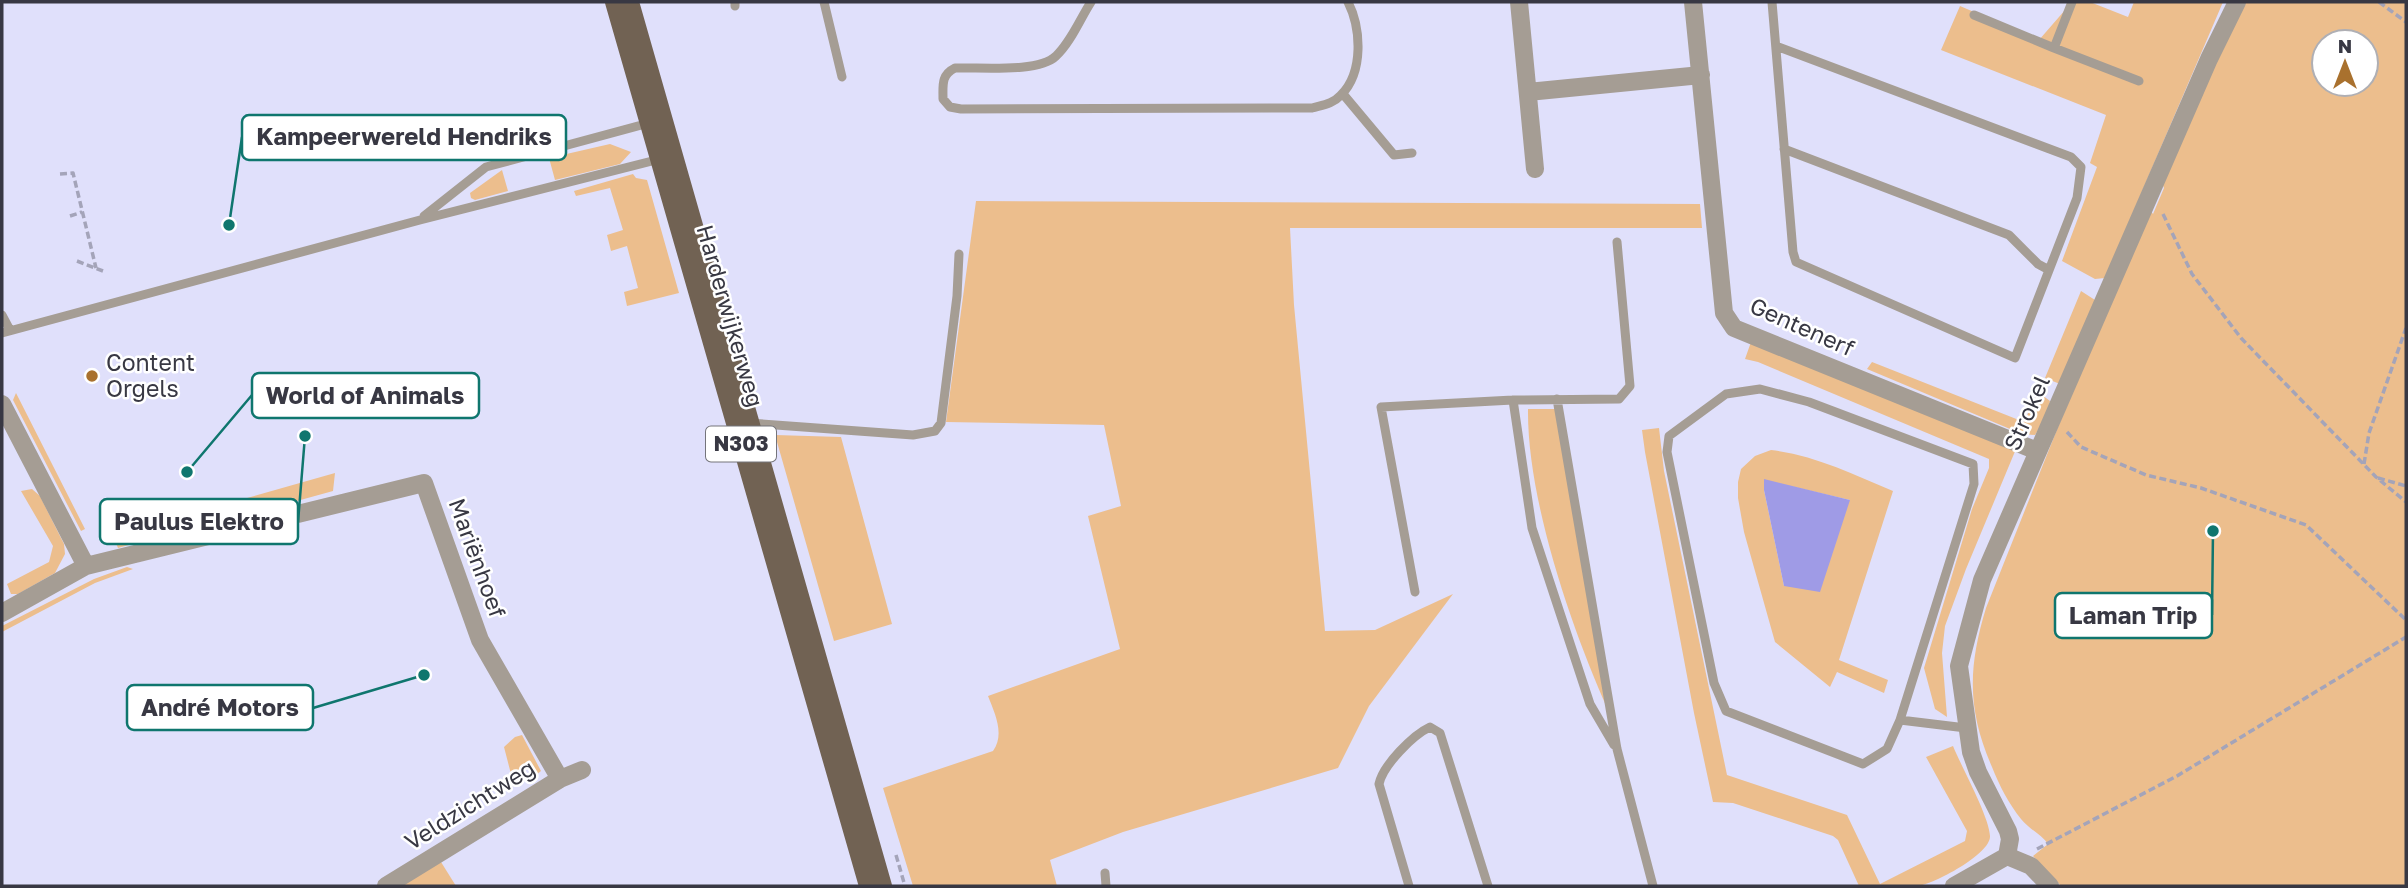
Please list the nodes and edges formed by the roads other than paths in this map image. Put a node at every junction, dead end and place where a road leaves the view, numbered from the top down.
1 (614, 2) edge
2 (630, 2) edge
3 (824, 2) edge
4 (1091, 2) edge
5 (1348, 2) edge
6 (1519, 2) edge
7 (1693, 2) edge
8 (1772, 2) edge
9 (2072, 2) edge
10 (2237, 2) edge
11 (1974, 15) dead end
12 (1776, 46) junction
13 (2054, 48) junction
14 (1700, 75) junction
15 (842, 76) dead end
16 (2139, 81) dead end
17 (1528, 92) junction
18 (1343, 94) junction
19 (649, 123) junction
20 (1784, 149) junction
21 (1412, 153) dead end
22 (660, 159) junction
23 (1535, 169) dead end
24 (420, 219) junction
25 (1617, 242) dead end
26 (959, 254) dead end
27 (2049, 270) junction
28 (2, 315) edge
29 (6, 332) edge
30 (1557, 399) junction
31 (1513, 400) junction
32 (2, 404) edge
33 (750, 423) junction
34 (2037, 451) junction
35 (86, 566) junction
36 (1415, 592) dead end
37 (2, 613) edge
38 (1900, 720) junction
39 (1966, 728) junction
40 (1617, 749) junction
41 (582, 770) dead end
42 (560, 779) junction
43 (2007, 856) junction
44 (1105, 873) dead end
45 (386, 886) edge
46 (868, 886) edge
47 (883, 886) edge
48 (1106, 886) edge
49 (1409, 886) edge
50 (1488, 886) edge
51 (1653, 886) edge
52 (1954, 886) edge
53 (2050, 886) edge

1 - 19 main road, Harderwijkerweg / N303
2 - 33 main road, Harderwijkerweg / N303
3 - 15 lane
4 - 18 lane
5 - 18 lane
6 - 17 street
7 - 14 street, Gentenerf
8 - 12 lane
9 - 13 lane
10 - 34 street, Strokel
11 - 13 lane
12 - 20 lane
12 - 27 lane
13 - 16 lane
14 - 17 street
14 - 34 street, Gentenerf
17 - 23 street
18 - 21 lane
19 - 22 main road, Harderwijkerweg / N303
19 - 24 lane
20 - 27 lane
20 - 27 lane
22 - 24 lane
22 - 46 main road, Harderwijkerweg / N303
24 - 29 lane
25 - 30 lane
26 - 33 lane
28 - 29 lane
30 - 31 lane
30 - 40 lane
31 - 36 lane
31 - 40 lane
32 - 35 street
33 - 47 main road, Harderwijkerweg / N303
34 - 39 street, Strokel
35 - 37 street, Mariënhoef
35 - 42 street, Mariënhoef
38 - 38 lane
38 - 39 lane
39 - 43 street, Strokel
40 - 51 lane
41 - 42 street, Veldzichtweg
42 - 45 street, Veldzichtweg
43 - 52 street
43 - 53 street
44 - 48 lane
49 - 50 lane

